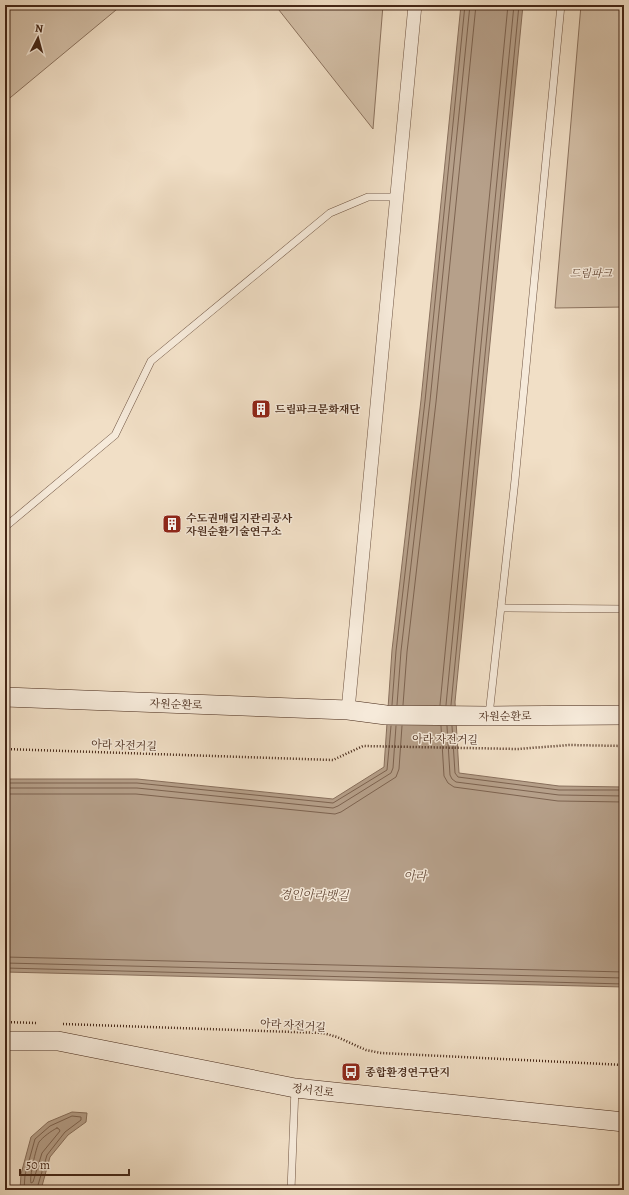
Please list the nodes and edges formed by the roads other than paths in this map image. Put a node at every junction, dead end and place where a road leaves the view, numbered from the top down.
1 (415, 5) edge
2 (561, 5) edge
3 (396, 197) junction
4 (5, 526) edge
5 (501, 608) junction
6 (624, 609) edge
7 (5, 697) edge
8 (348, 710) junction
9 (624, 715) edge
10 (482, 716) junction
11 (5, 1041) edge
12 (295, 1088) junction
13 (624, 1122) edge
14 (291, 1190) edge

1 - 3 street
2 - 5 lane
3 - 4 lane
3 - 8 street
5 - 6 lane
5 - 10 lane
7 - 8 street, 자원순환로
8 - 10 street, 자원순환로
9 - 10 street, 자원순환로
11 - 12 street, 정서진로
12 - 13 street, 정서진로
12 - 14 lane

